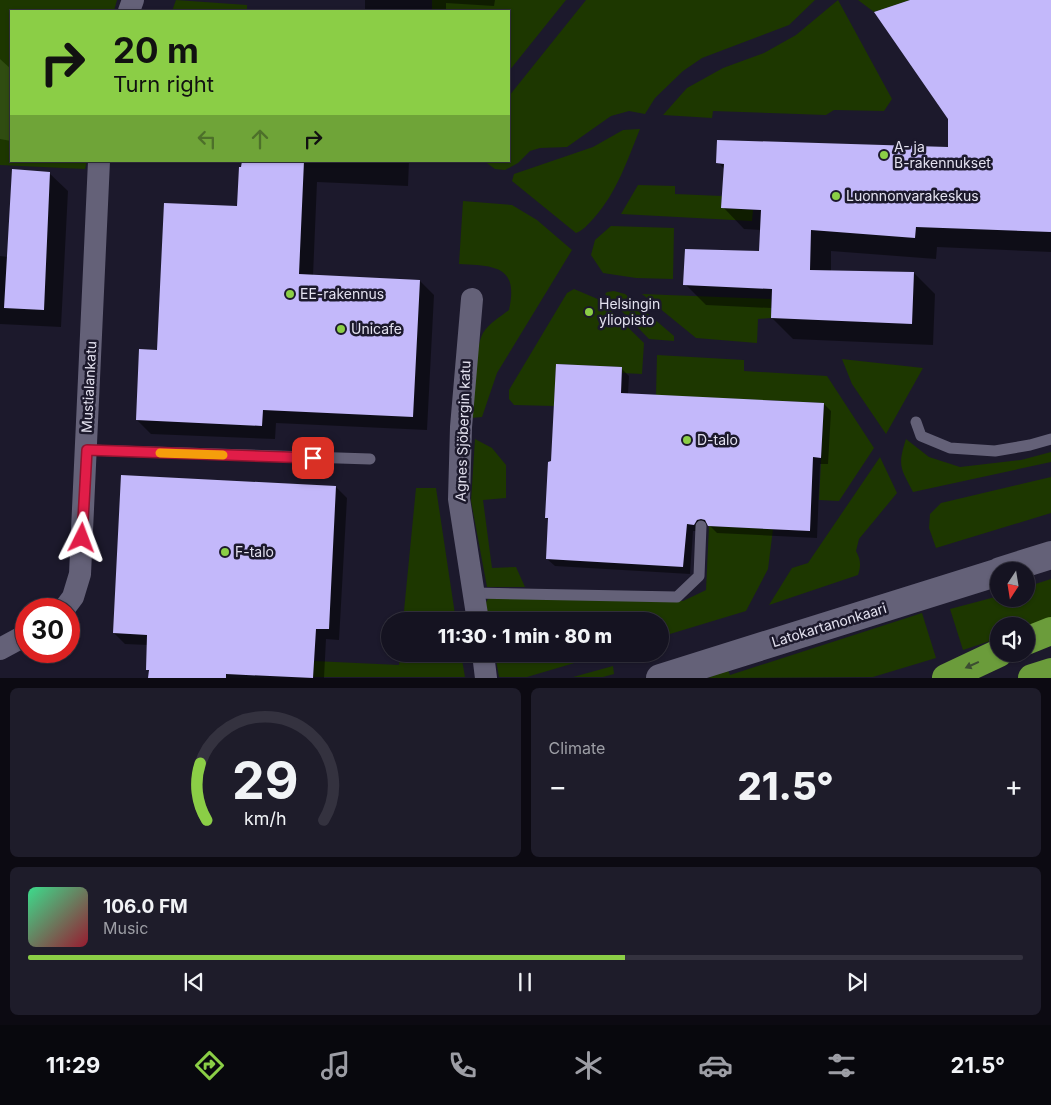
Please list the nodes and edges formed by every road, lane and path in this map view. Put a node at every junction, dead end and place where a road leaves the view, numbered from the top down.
1 (100, 162) edge
2 (472, 299) dead end
3 (916, 422) dead end
4 (1051, 439) edge
5 (87, 450) junction
6 (370, 460) dead end
7 (701, 526) dead end
8 (1051, 555) edge
9 (1028, 562) edge
10 (990, 574) edge
11 (474, 592) junction
12 (72, 598) edge
13 (477, 612) edge
14 (1051, 631) edge
15 (1035, 637) edge
16 (15, 641) edge
17 (0, 649) edge
18 (990, 657) edge
19 (484, 662) edge
20 (1051, 672) edge
21 (486, 678) edge
22 (660, 678) edge
23 (946, 678) edge
24 (1032, 678) edge

1 - 5 street, Mustialankatu
2 - 11 street, Agnes Sjöbergin katu
3 - 4 lane
5 - 6 lane
5 - 12 street, Mustialankatu
7 - 11 lane
8 - 9 street, Latokartanonkaari
10 - 22 street, Latokartanonkaari
11 - 13 street, Agnes Sjöbergin katu
14 - 15 highway
16 - 17 street
18 -> 23 highway
19 - 21 street
20 - 24 highway

